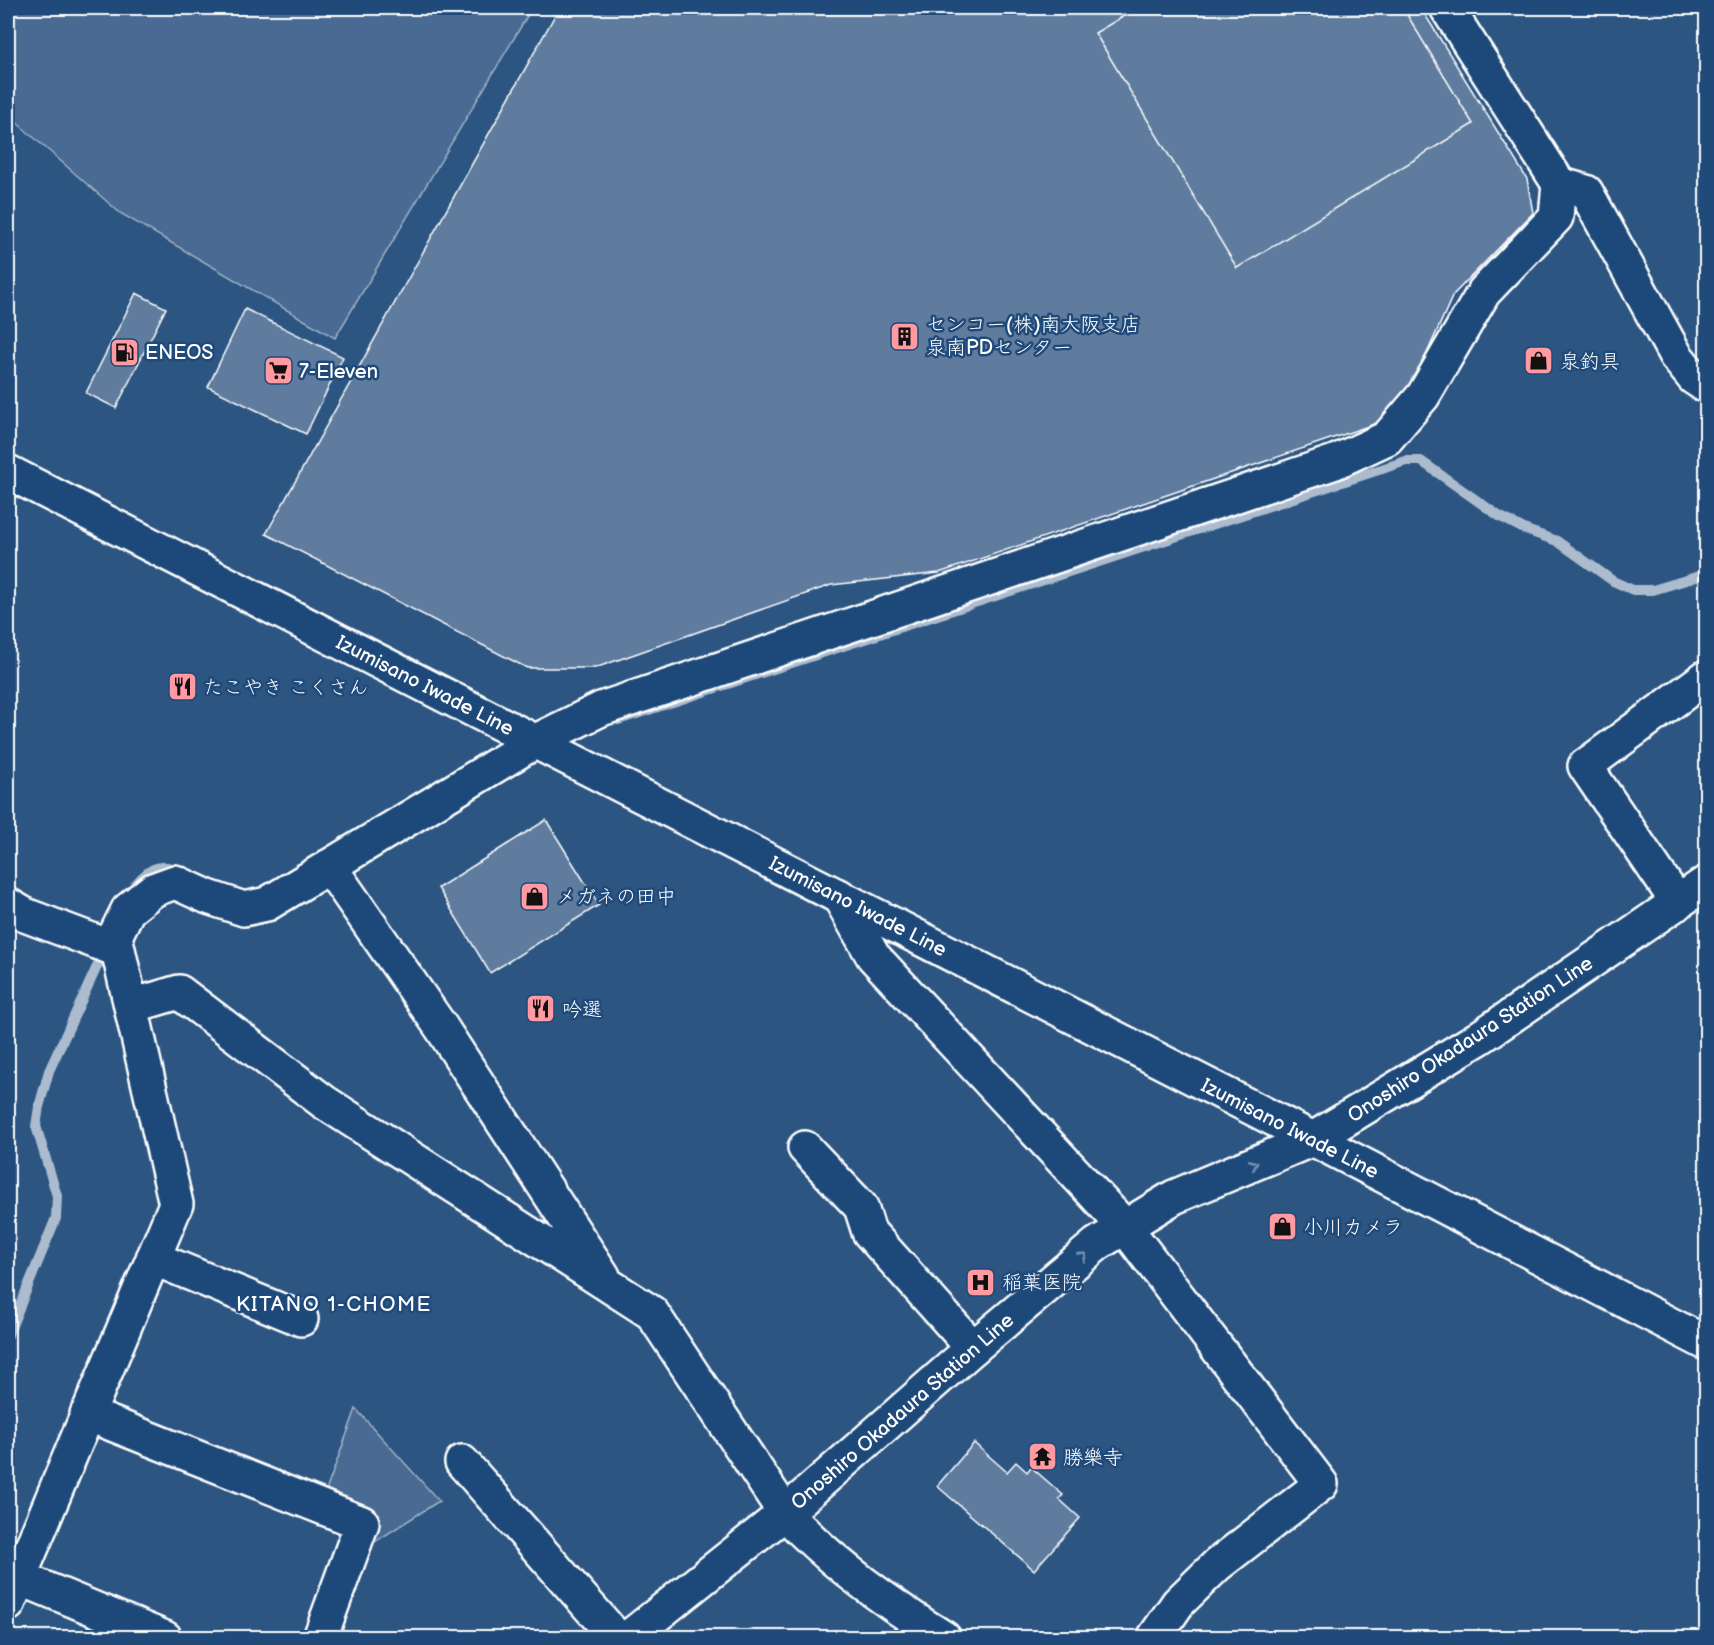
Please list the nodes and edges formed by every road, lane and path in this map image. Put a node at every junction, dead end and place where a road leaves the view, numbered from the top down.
1 (1447, 8) edge
2 (1559, 184) junction
3 (1707, 386) edge
4 (8, 472) edge
5 (1707, 677) edge
6 (536, 741) junction
7 (329, 866) junction
8 (1707, 883) edge
9 (839, 896) junction
10 (1678, 903) junction
11 (8, 905) edge
12 (118, 950) junction
13 (132, 1006) junction
14 (1313, 1139) junction
15 (805, 1148) dead end
16 (1125, 1227) junction
17 (153, 1258) junction
18 (609, 1285) junction
19 (301, 1319) dead end
20 (1707, 1344) edge
21 (973, 1348) junction
22 (87, 1414) junction
23 (462, 1462) dead end
24 (785, 1513) junction
25 (12, 1590) edge
26 (902, 1627) edge
27 (165, 1638) edge
28 (320, 1638) edge
29 (617, 1638) edge
30 (628, 1638) edge
31 (944, 1638) edge
32 (1154, 1638) edge

1 - 2 street
2 - 3 street
2 - 6 street
4 - 6 street, Izumisano Iwade Line
5 - 10 street
6 - 7 street
6 - 9 street, Izumisano Iwade Line
7 - 12 street
7 - 18 street
8 - 10 street, Onoshiro Okadaura Station Line
9 - 14 street, Izumisano Iwade Line
9 - 16 street
10 - 14 street, Onoshiro Okadaura Station Line
11 - 12 street
12 - 13 street
13 - 17 street
13 - 18 street
16 -> 14 street, Onoshiro Okadaura Station Line
14 - 20 street, Izumisano Iwade Line
15 - 21 street
21 -> 16 street, Onoshiro Okadaura Station Line
16 - 32 street
17 - 19 street
17 - 22 street
18 - 24 street
21 - 24 street, Onoshiro Okadaura Station Line
22 - 25 street
22 - 28 street
23 - 29 street
24 - 26 street
24 - 30 street, Onoshiro Okadaura Station Line
25 - 27 street
26 - 31 street

